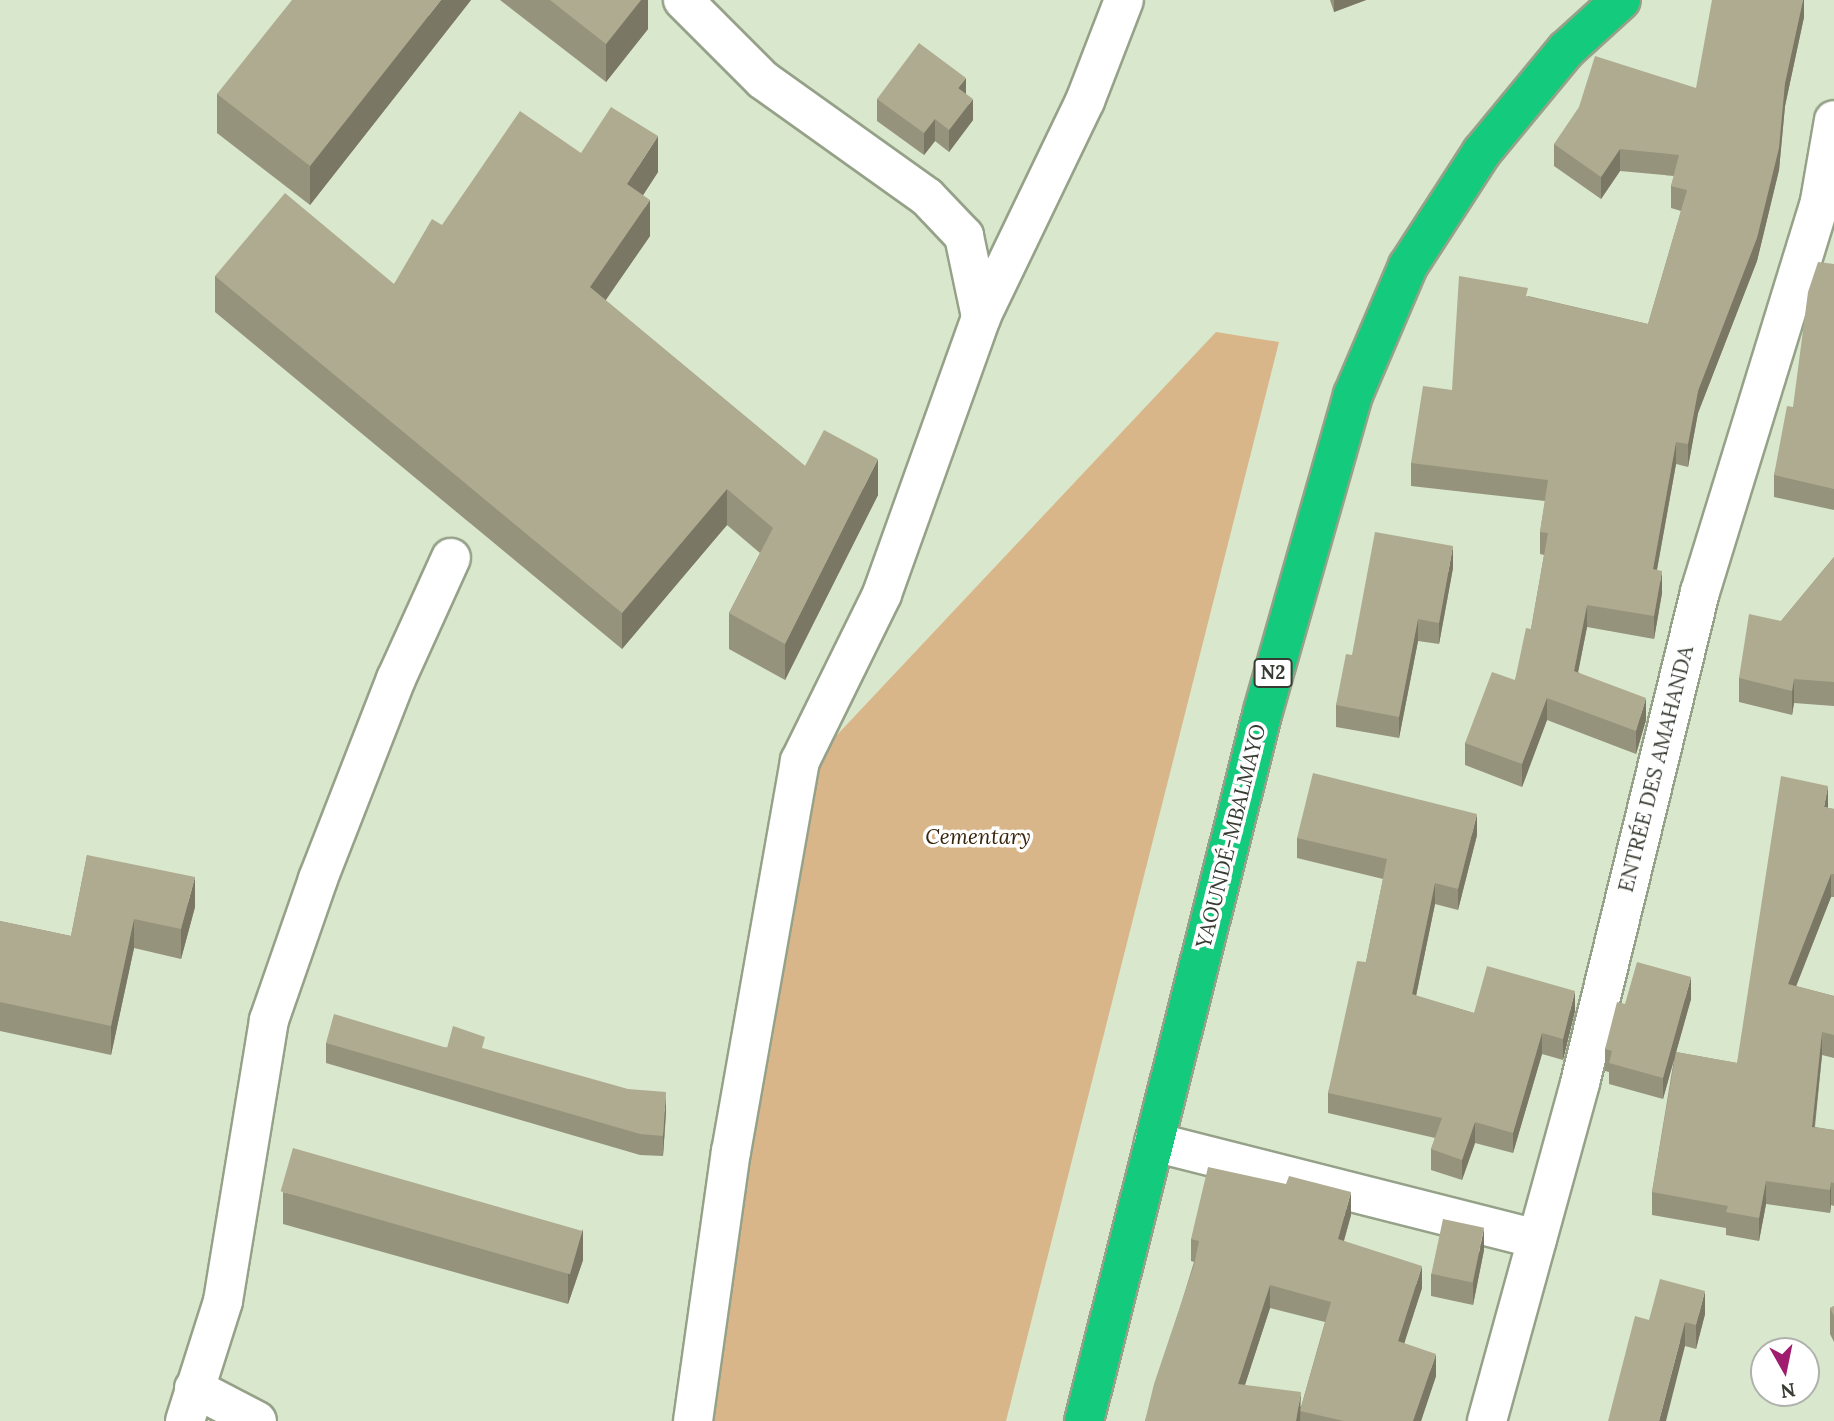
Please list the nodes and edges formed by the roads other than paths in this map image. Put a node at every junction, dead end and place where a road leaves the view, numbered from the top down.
1 (683, 0) edge
2 (1124, 0) edge
3 (1620, 0) edge
4 (1834, 120) edge
5 (981, 317) junction
6 (451, 558) dead end
7 (1154, 1142) junction
8 (1537, 1239) junction
9 (189, 1404) edge
10 (257, 1421) edge
11 (693, 1421) edge
12 (1084, 1421) edge
13 (1488, 1421) edge

1 - 5 street
2 - 5 street
3 - 7 highway, YAOUNDÉ-MBALMAYO / N2
4 - 8 street, ENTRÉE DES AMAHANDA
5 - 11 street
6 - 9 street
7 - 8 street
7 - 12 highway, YAOUNDÉ-MBALMAYO / N2
8 - 13 street, ENTRÉE DES AMAHANDA
9 - 10 street

